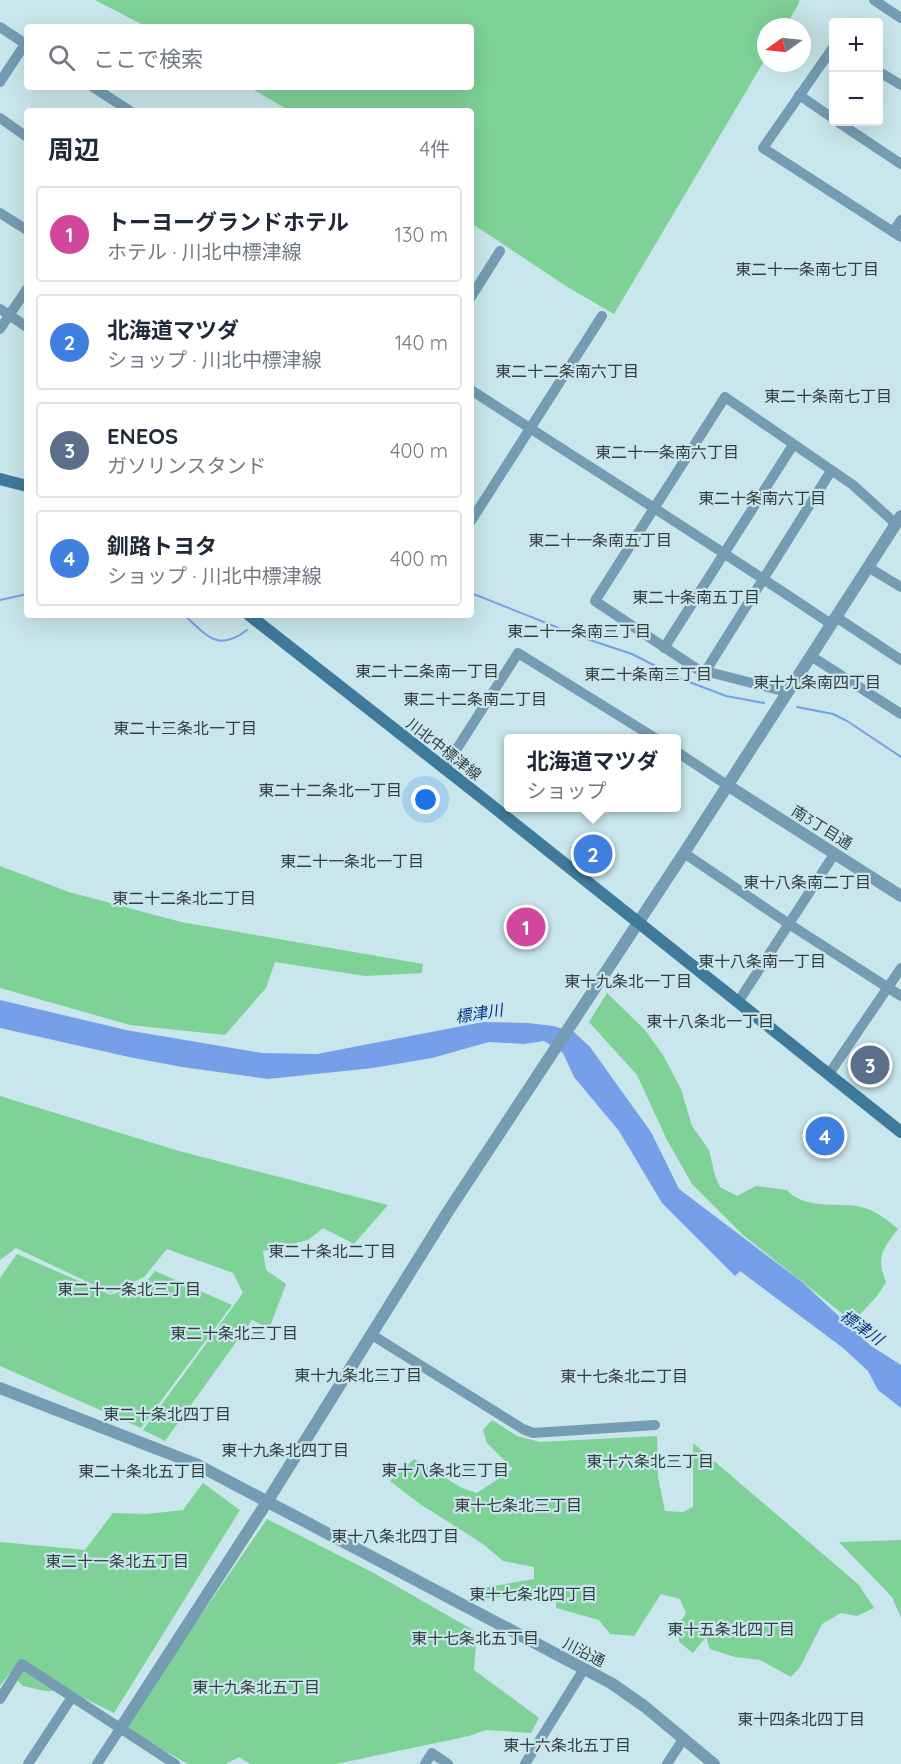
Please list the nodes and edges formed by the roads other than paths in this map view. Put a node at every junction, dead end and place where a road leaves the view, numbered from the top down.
1 (874, 0) edge
2 (901, 18) edge
3 (0, 27) edge
4 (24, 43) edge
5 (24, 47) edge
6 (829, 53) edge
7 (881, 72) edge
8 (0, 82) edge
9 (901, 85) edge
10 (98, 90) edge
11 (799, 95) junction
12 (125, 108) edge
13 (829, 116) edge
14 (0, 118) edge
15 (844, 126) edge
16 (24, 135) edge
17 (901, 164) edge
18 (0, 213) edge
19 (901, 220) edge
20 (24, 228) edge
21 (897, 234) edge
22 (500, 251) dead end
23 (24, 292) edge
24 (474, 292) edge
25 (4, 312) edge
26 (602, 316) dead end
27 (24, 325) edge
28 (0, 329) edge
29 (474, 392) edge
30 (530, 429) junction
31 (793, 445) junction
32 (831, 471) junction
33 (0, 479) edge
34 (24, 485) edge
35 (653, 509) junction
36 (474, 516) edge
37 (898, 520) edge
38 (726, 553) junction
39 (868, 567) junction
40 (764, 579) junction
41 (901, 587) edge
42 (253, 618) edge
43 (833, 621) junction
44 (664, 648) junction
45 (811, 656) junction
46 (901, 660) edge
47 (705, 672) junction
48 (787, 692) junction
49 (900, 710) edge
50 (649, 734) edge
51 (681, 755) edge
52 (444, 769) junction
53 (727, 785) junction
54 (835, 853) junction
55 (684, 854) junction
56 (901, 896) edge
57 (638, 922) junction
58 (789, 924) junction
59 (901, 968) edge
60 (888, 988) junction
61 (901, 996) edge
62 (738, 1002) junction
63 (829, 1074) junction
64 (901, 1132) edge
65 (372, 1335) junction
66 (0, 1388) edge
67 (655, 1425) dead end
68 (267, 1502) junction
69 (584, 1669) junction
70 (72, 1697) junction
71 (0, 1699) edge
72 (120, 1728) junction
73 (684, 1738) junction
74 (28, 1764) edge
75 (97, 1764) edge
76 (175, 1764) edge
77 (425, 1764) edge
78 (448, 1764) edge
79 (525, 1764) edge
80 (667, 1764) edge
81 (714, 1764) edge

1 - 2 street
3 - 4 street
5 - 8 street
6 - 11 street
7 - 9 street
10 - 12 street
11 - 13 street
11 - 21 street
14 - 16 street
15 - 17 street
18 - 20 street
19 - 21 street
22 - 24 street
23 - 25 street
25 - 27 street
25 - 28 street
26 - 30 street
29 - 30 street
30 - 35 street
30 - 36 street
31 - 32 street
31 - 35 street
31 - 38 street
32 - 37 street
32 - 40 street
33 - 34 main road
35 - 38 street
35 - 44 street
37 - 39 street
38 - 40 street
38 - 44 street
39 - 41 street
39 - 43 street
40 - 43 street
40 - 47 street
42 - 52 main road, 川北中標津線
43 - 45 street
43 - 46 street
44 - 47 street
45 - 48 street
45 - 49 street
47 - 48 street
48 - 53 street
50 - 52 street
51 - 53 street
52 - 57 main road, 川北中標津線
53 - 54 street, 南3丁目通
53 - 55 street
54 - 56 street, 南3丁目通
54 - 58 street
55 - 57 street
55 - 58 street
57 - 62 main road, 川北中標津線
57 - 65 street
58 - 60 street
58 - 62 street
59 - 60 street
60 - 61 street
60 - 63 street
62 - 63 main road, 川北中標津線
63 - 64 main road, 川北中標津線
65 - 67 street
65 - 68 street
66 - 68 street, 川沿通
68 - 69 street, 川沿通
68 - 72 street
69 - 73 street, 川沿通
69 - 79 street
70 - 71 street
70 - 72 street
70 - 74 street
72 - 75 street
72 - 76 street
73 - 80 street
73 - 81 street, 川沿通
77 - 78 street

